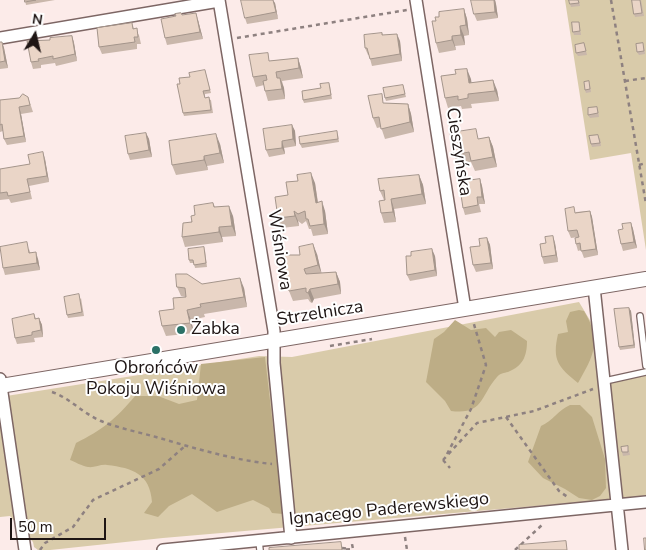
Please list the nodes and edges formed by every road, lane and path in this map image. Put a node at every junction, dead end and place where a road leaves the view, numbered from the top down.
1 (219, 0) edge
2 (612, 0) edge
3 (416, 4) edge
4 (0, 38) edge
5 (226, 40) junction
6 (646, 78) edge
7 (625, 81) junction
8 (639, 164) junction
9 (646, 164) edge
10 (646, 204) edge
11 (646, 279) edge
12 (594, 287) junction
13 (469, 312) junction
14 (640, 316) dead end
15 (274, 341) junction
16 (646, 366) edge
17 (646, 372) edge
18 (605, 381) junction
19 (0, 384) edge
20 (46, 390) dead end
21 (506, 417) junction
22 (185, 446) junction
23 (444, 460) junction
24 (277, 464) dead end
25 (450, 468) dead end
26 (646, 502) edge
27 (618, 504) junction
28 (582, 508) junction
29 (545, 522) dead end
30 (291, 538) junction
31 (260, 546) edge
32 (333, 547) edge
33 (349, 549) edge
34 (25, 550) edge
35 (40, 550) edge
36 (163, 550) edge
37 (338, 550) edge
38 (515, 550) edge
39 (622, 550) edge

1 - 4 street
1 - 5 street, Wiśniowa
2 - 7 path
3 - 5 path
3 - 13 street, Cieszyńska
5 - 15 street, Wiśniowa
6 - 7 path
7 - 8 path
8 - 9 path
8 - 10 path
11 - 12 street, Strzelnicza
12 - 13 street, Strzelnicza
12 - 18 street
13 - 15 street, Strzelnicza
13 - 23 path
14 - 16 lane
15 - 19 street, Strzelnicza
15 - 30 street, Wiśniowa
17 - 18 lane
18 - 21 path
18 - 27 street
19 - 34 street
20 - 22 path
21 - 23 path
21 - 28 path
22 - 24 path
22 - 35 path
23 - 25 path
26 - 27 street, Ignacego Paderewskiego
27 - 28 street, Ignacego Paderewskiego
27 - 39 street
28 - 30 street, Ignacego Paderewskiego
29 - 38 path
30 - 31 street, Ignacego Paderewskiego
31 - 36 street, Ignacego Paderewskiego
32 - 33 path
33 - 37 path

